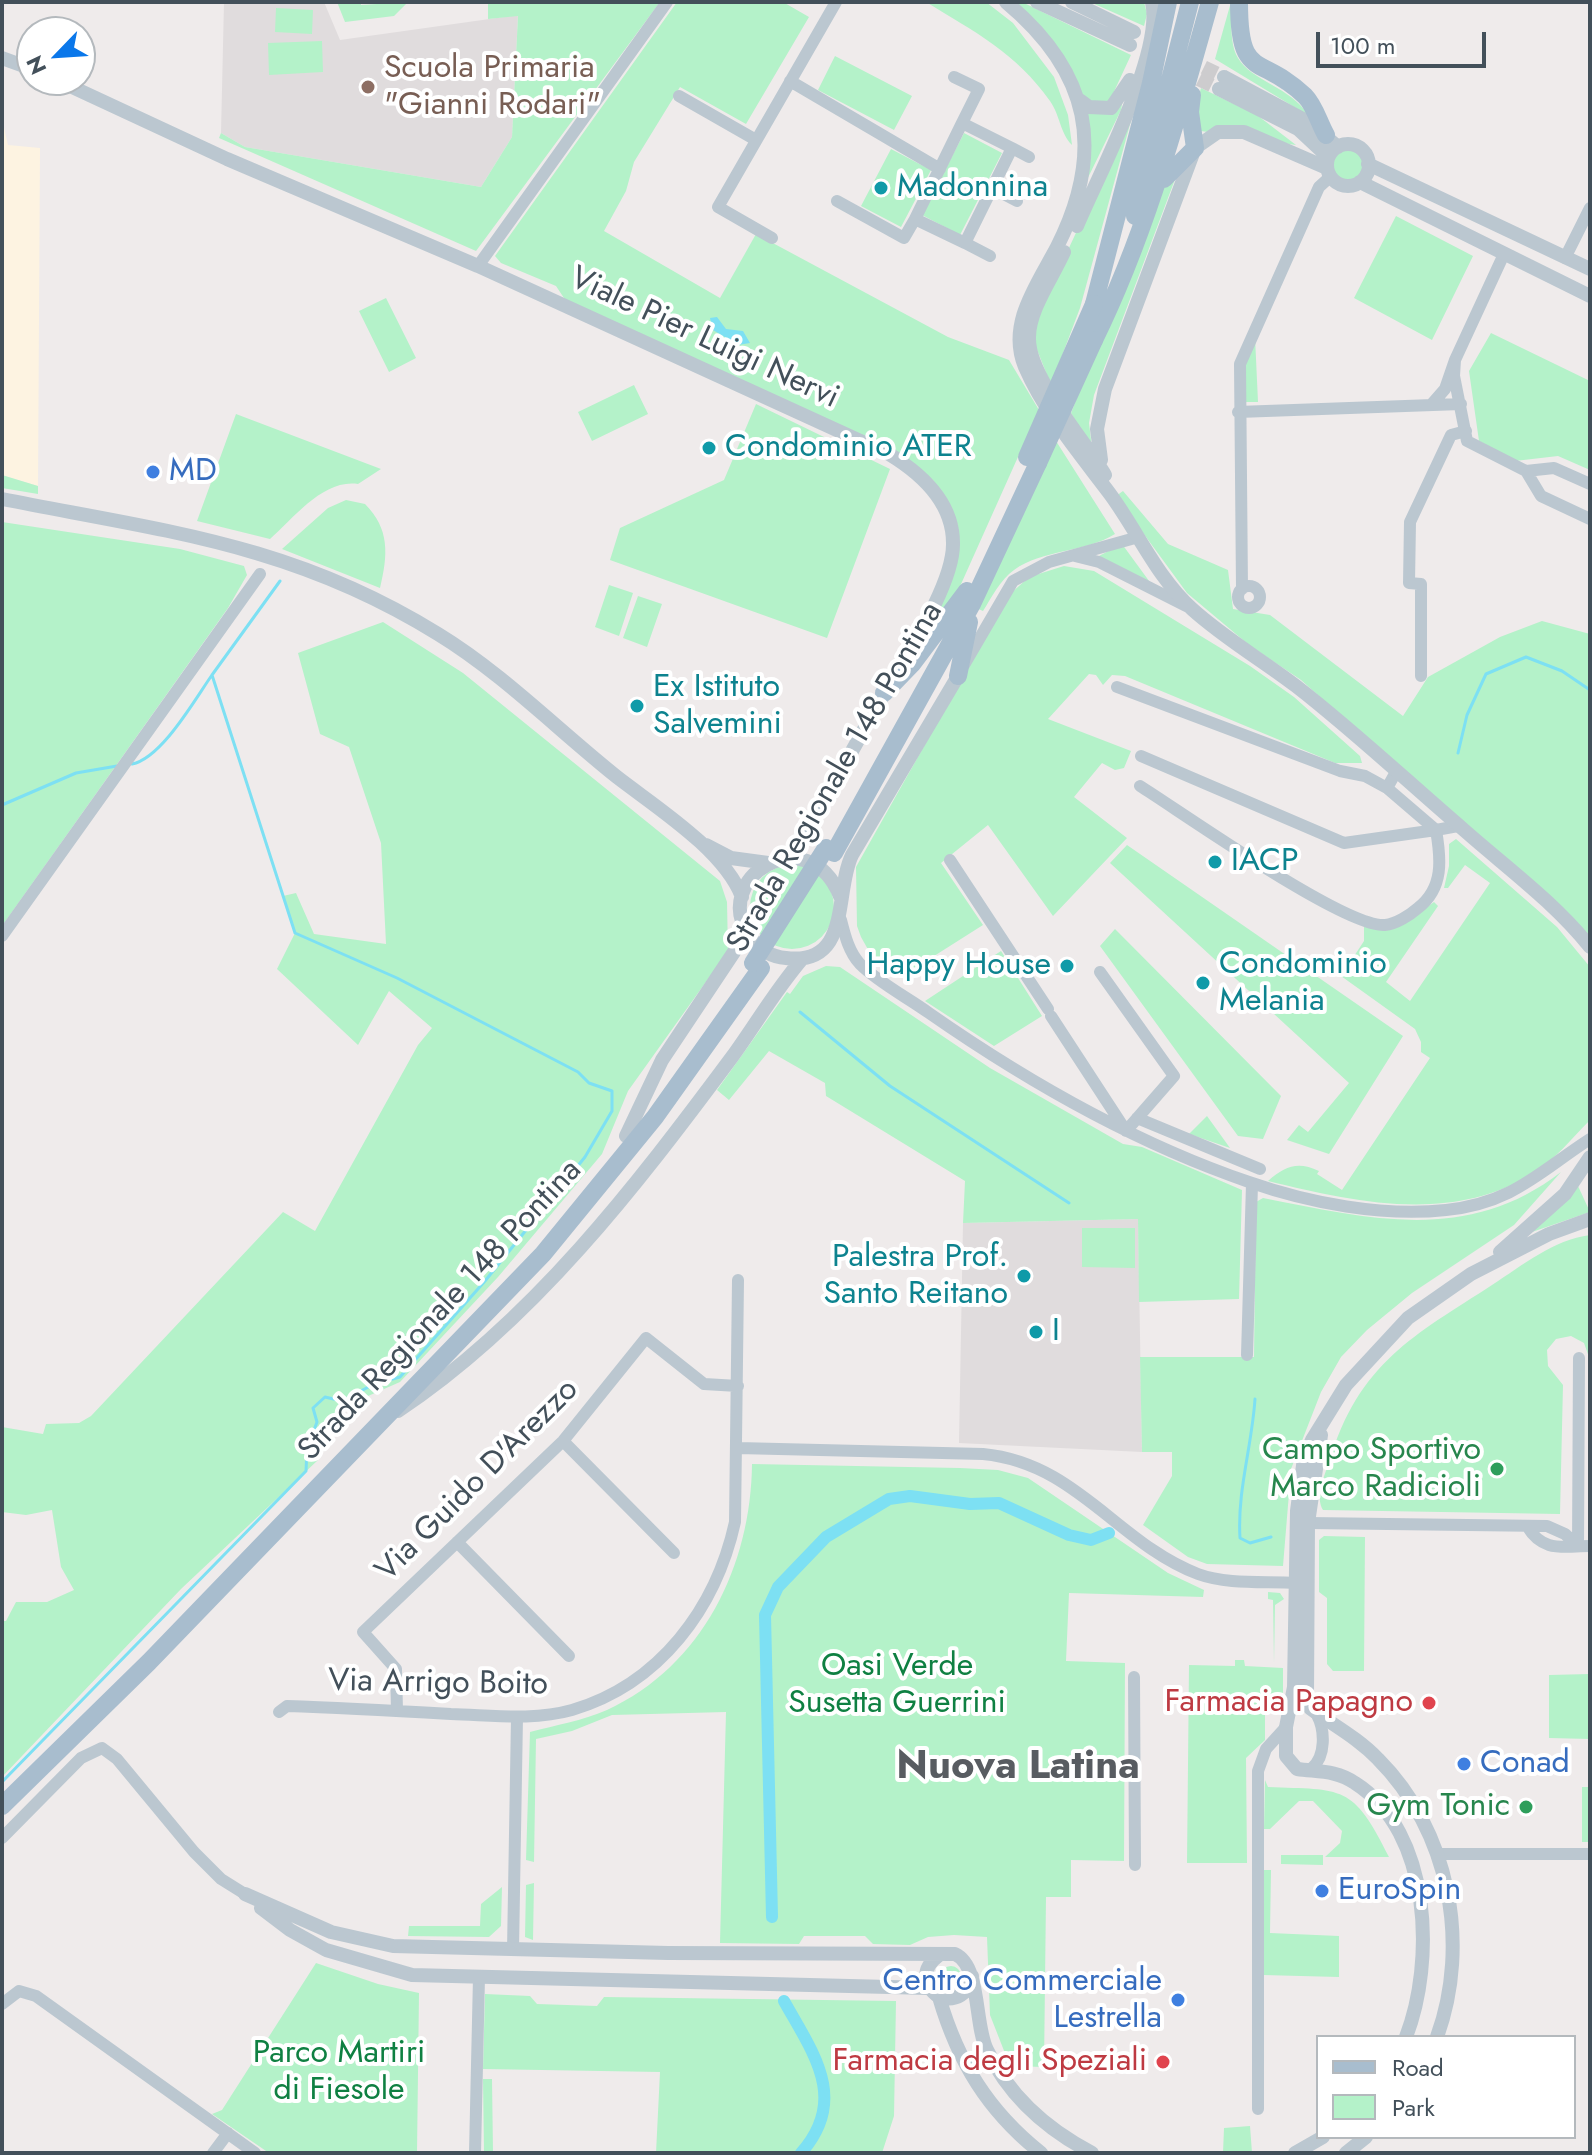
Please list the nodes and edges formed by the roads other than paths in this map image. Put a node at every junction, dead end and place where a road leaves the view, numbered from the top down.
1 (667, 2) edge
2 (836, 2) edge
3 (1006, 2) edge
4 (1037, 2) edge
5 (1072, 2) edge
6 (1152, 2) edge
7 (1168, 2) edge
8 (1190, 2) edge
9 (1210, 2) edge
10 (1219, 2) edge
11 (1239, 2) edge
12 (1152, 31) junction
13 (954, 77) dead end
14 (790, 81) junction
15 (91, 96) edge
16 (679, 96) dead end
17 (1081, 101) junction
18 (1165, 102) junction
19 (962, 123) junction
20 (756, 140) junction
21 (1012, 148) junction
22 (1195, 148) junction
23 (1029, 157) dead end
24 (1330, 157) junction
25 (1368, 164) junction
26 (940, 169) junction
27 (1360, 182) junction
28 (992, 188) junction
29 (1158, 188) junction
30 (1427, 192) junction
31 (837, 201) dead end
32 (1017, 201) dead end
33 (1590, 208) edge
34 (1419, 212) junction
35 (915, 219) junction
36 (772, 238) dead end
37 (965, 243) junction
38 (1504, 254) junction
39 (990, 256) dead end
40 (1565, 258) junction
41 (478, 266) junction
42 (1590, 269) edge
43 (1590, 296) edge
44 (1094, 304) junction
45 (1094, 340) junction
46 (1455, 360) junction
47 (1461, 404) junction
48 (1430, 405) junction
49 (1238, 412) junction
50 (1466, 431) junction
51 (1033, 460) junction
52 (1526, 471) junction
53 (1105, 475) junction
54 (1590, 484) edge
55 (1111, 495) junction
56 (2, 499) edge
57 (2, 506) edge
58 (50, 508) junction
59 (1590, 519) edge
60 (1135, 538) junction
61 (1068, 556) junction
62 (260, 574) dead end
63 (1242, 589) dead end
64 (970, 598) junction
65 (1192, 609) junction
66 (958, 676) junction
67 (1421, 676) dead end
68 (1117, 687) dead end
69 (884, 693) junction
70 (1141, 756) dead end
71 (1396, 772) junction
72 (1140, 786) dead end
73 (1387, 788) junction
74 (1458, 826) junction
75 (1436, 830) junction
76 (698, 842) junction
77 (950, 860) dead end
78 (774, 861) junction
79 (840, 896) junction
80 (742, 897) junction
81 (841, 920) junction
82 (742, 922) junction
83 (2, 936) edge
84 (1590, 947) edge
85 (803, 958) junction
86 (757, 965) junction
87 (1100, 972) dead end
88 (1092, 1079) junction
89 (1079, 1106) junction
90 (1137, 1118) junction
91 (1126, 1131) junction
92 (626, 1136) junction
93 (1590, 1139) edge
94 (1590, 1158) edge
95 (1260, 1169) dead end
96 (1252, 1184) junction
97 (1590, 1219) edge
98 (1471, 1274) junction
99 (738, 1280) dead end
100 (1247, 1355) dead end
101 (1579, 1358) dead end
102 (738, 1386) junction
103 (385, 1420) junction
104 (1323, 1421) junction
105 (563, 1441) junction
106 (1584, 1443) edge
107 (738, 1448) junction
108 (1308, 1523) junction
109 (1527, 1526) junction
110 (457, 1542) junction
111 (1584, 1546) edge
112 (674, 1553) dead end
113 (1296, 1583) junction
114 (569, 1656) dead end
115 (1134, 1677) dead end
116 (397, 1711) junction
117 (279, 1712) dead end
118 (1313, 1712) junction
119 (517, 1717) junction
120 (1289, 1720) junction
121 (1259, 1765) junction
122 (1292, 1766) junction
123 (1312, 1768) junction
124 (2, 1793) edge
125 (2, 1806) edge
126 (2, 1838) edge
127 (1438, 1854) junction
128 (1590, 1854) edge
129 (1135, 1865) dead end
130 (245, 1894) junction
131 (1450, 1911) junction
132 (1422, 1913) junction
133 (419, 1948) junction
134 (513, 1950) junction
135 (668, 1953) junction
136 (938, 1956) junction
137 (417, 1975) junction
138 (972, 1976) junction
139 (479, 1977) junction
140 (668, 1981) junction
141 (934, 1993) junction
142 (2, 2004) edge
143 (1407, 2035) edge
144 (1437, 2035) edge
145 (1258, 2109) dead end
146 (1049, 2125) junction
147 (228, 2133) junction
148 (1364, 2139) edge
149 (1321, 2144) edge
150 (1037, 2150) edge
151 (213, 2153) edge
152 (255, 2153) edge
153 (475, 2153) edge
154 (1092, 2153) edge
155 (1295, 2153) edge
156 (1346, 2153) edge

1 - 41 street
2 - 14 street
3 - 17 street
4 - 5 street
6 - 12 street
7 - 44 main road
8 - 18 main road, Strada Regionale 148 Pontina
9 - 29 main road
10 - 22 main road
11 - 24 main road
12 - 17 street
12 - 53 street
13 - 19 street
14 - 20 street
14 - 26 street
15 - 41 street, Viale Pier Luigi Nervi
16 - 20 street
17 - 55 street
18 - 44 main road, Strada Regionale 148 Pontina
18 - 45 main road, Strada Regionale 148 Pontina
19 - 21 street
19 - 26 street
20 - 36 street
21 - 23 street
21 - 28 street
22 - 24 street
22 - 29 main road
22 - 53 street
24 - 24 street
24 - 25 street
24 - 27 street
24 - 49 street
25 - 27 street
25 - 30 street
26 - 35 street
27 - 34 street
28 - 32 street
28 - 37 street
29 - 45 main road
30 - 34 street
30 - 40 street
31 - 35 street
33 - 40 street
34 - 38 street
35 - 37 street
37 - 39 street
38 - 43 street
38 - 46 street
40 - 42 street
41 - 69 street, Viale Pier Luigi Nervi
44 - 51 main road, Strada Regionale 148 Pontina, bridge
45 - 51 main road, Strada Regionale 148 Pontina, bridge
46 - 47 street
46 - 48 street
47 - 48 street
47 - 50 street
48 - 49 street
49 - 63 street
50 - 52 street
50 - 67 street
51 - 64 main road, Strada Regionale 148 Pontina
52 - 54 street
52 - 59 street
53 - 55 street
55 - 60 street
56 - 58 street
57 - 58 street
58 - 76 street
60 - 61 street
60 - 65 street
61 - 65 street
61 - 66 street
62 - 83 street
64 - 66 main road
64 - 69 main road
64 - 86 main road, Strada Regionale 148 Pontina
65 - 71 street
66 - 79 street
68 - 73 street
69 - 78 street, Viale Pier Luigi Nervi
70 - 75 street
71 - 73 street
71 - 74 street
72 - 75 street
73 - 75 street
74 - 75 street
74 - 84 street
76 - 78 street
76 - 80 street
77 - 88 street
78 - 79 street
78 - 80 street
79 - 81 street
80 - 82 street
81 - 85 street
81 - 89 street
82 - 85 street
82 - 92 street
85 - 103 street
86 - 92 main road, Strada Regionale 148 Pontina
86 - 103 main road, Strada Regionale 148 Pontina
87 - 90 street
88 - 89 street
88 - 91 street
89 - 91 street
90 - 91 street
90 - 95 street
91 - 96 street
92 - 124 main road, Strada Regionale 148 Pontina
93 - 96 street
94 - 98 street
96 - 100 street
97 - 98 street
98 - 104 street
99 - 102 street, Via Arrigo Boito
101 - 106 street
102 - 105 street, Via Guido D'Arezzo
102 - 107 street, Via Arrigo Boito
103 - 125 main road, Strada Regionale 148 Pontina
104 - 108 street
104 - 113 street
105 - 110 street, Via Guido D'Arezzo
105 - 112 street
106 - 111 street
107 - 113 street
107 - 119 street, Via Arrigo Boito
108 - 109 street
108 - 118 street
109 - 111 street
109 - 111 street
110 - 114 street
110 - 116 street, Via Guido D'Arezzo
113 - 120 street
115 - 129 street
116 - 117 street, Via Arrigo Boito
116 - 119 street, Via Arrigo Boito
118 - 120 street
118 - 123 street
118 - 127 street
119 - 134 street
120 - 121 street
120 - 122 street
121 - 122 street
121 - 145 street
122 - 123 street
123 - 132 street
126 - 130 street
127 - 128 street
127 - 131 street
130 - 133 street
130 - 137 street
131 - 132 street
131 - 144 street
132 - 143 street
133 - 134 street
133 - 137 street
134 - 135 street
135 - 136 street
135 - 140 street
136 - 138 street
136 - 141 street
137 - 139 street
138 - 141 street
138 - 146 street
139 - 140 street
139 - 153 street
140 - 141 street
141 - 150 street
142 - 147 street
146 - 150 street
146 - 154 street
147 - 151 street
147 - 152 street
148 - 156 street
149 - 155 street

